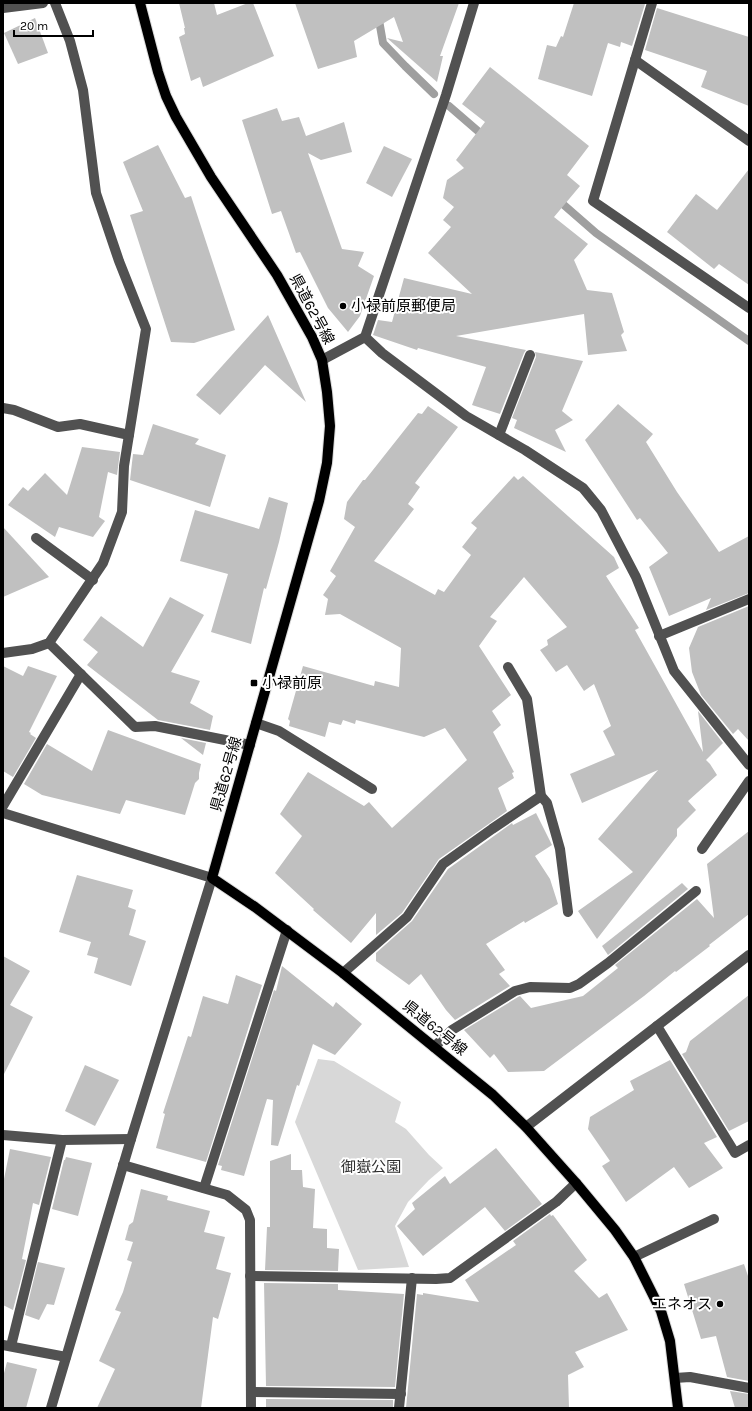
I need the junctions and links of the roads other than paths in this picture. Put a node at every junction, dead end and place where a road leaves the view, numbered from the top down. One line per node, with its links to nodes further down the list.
1 (43, 3): 6 (street)
2 (55, 3): 14 (street)
3 (140, 3): 12 (main road, 県道62号線)
4 (474, 3): 10 (street)
5 (652, 3): 7 (street)
6 (3, 8)
7 (635, 60): 8 (street); 9 (street)
8 (749, 141)
9 (749, 308)
10 (365, 337): 12 (street); 15 (street)
11 (530, 355): 15 (street)
12 (322, 360): 24 (main road, 県道62号線)
13 (3, 408): 14 (street)
14 (129, 435): 17 (street)
15 (499, 435): 19 (street)
16 (36, 538): 17 (street)
17 (93, 580): 20 (street)
18 (749, 599): 19 (street)
19 (659, 636): 26 (street)
20 (49, 643): 21 (street); 23 (street)
21 (3, 653)
22 (508, 667): 29 (street)
23 (81, 674): 25 (street); 30 (street)
24 (256, 723): 25 (main road, 県道62号線); 28 (street)
25 (250, 745): 33 (main road, 県道62号線)
26 (749, 765)
27 (749, 781): 32 (street)
28 (372, 789)
29 (541, 796): 35 (street); 38 (street)
30 (3, 806)
31 (3, 813): 33 (street)
32 (702, 849)
33 (212, 878): 36 (main road, 県道62号線); 43 (street)
34 (696, 892): 40 (street)
35 (568, 912)
36 (287, 930): 38 (main road, 県道62号線); 48 (street)
37 (749, 955): 39 (street)
38 (343, 973): 40 (main road, 県道62号線)
39 (657, 1026): 41 (street); 45 (street)
40 (434, 1047): 41 (main road, 県道62号線)
41 (526, 1127): 47 (main road, 県道62号線)
42 (3, 1135): 44 (street)
43 (131, 1139): 44 (street); 46 (street)
44 (62, 1140): 53 (street)
45 (749, 1145)
46 (123, 1165): 48 (street); 54 (street)
47 (576, 1183): 50 (main road, 県道62号線); 52 (street)
48 (204, 1188): 51 (street)
49 (714, 1219): 50 (street)
50 (634, 1257): 55 (main road, 県道62号線)
51 (250, 1276): 52 (street); 57 (street)
52 (412, 1278): 58 (street)
53 (7, 1345): 54 (street)
54 (66, 1357): 59 (street)
55 (675, 1378): 56 (street); 62 (main road, 県道62号線)
56 (749, 1388)
57 (251, 1392): 58 (street); 60 (street)
58 (401, 1394): 61 (street)
59 (51, 1408)
60 (251, 1408)
61 (399, 1408)
62 (678, 1408)

